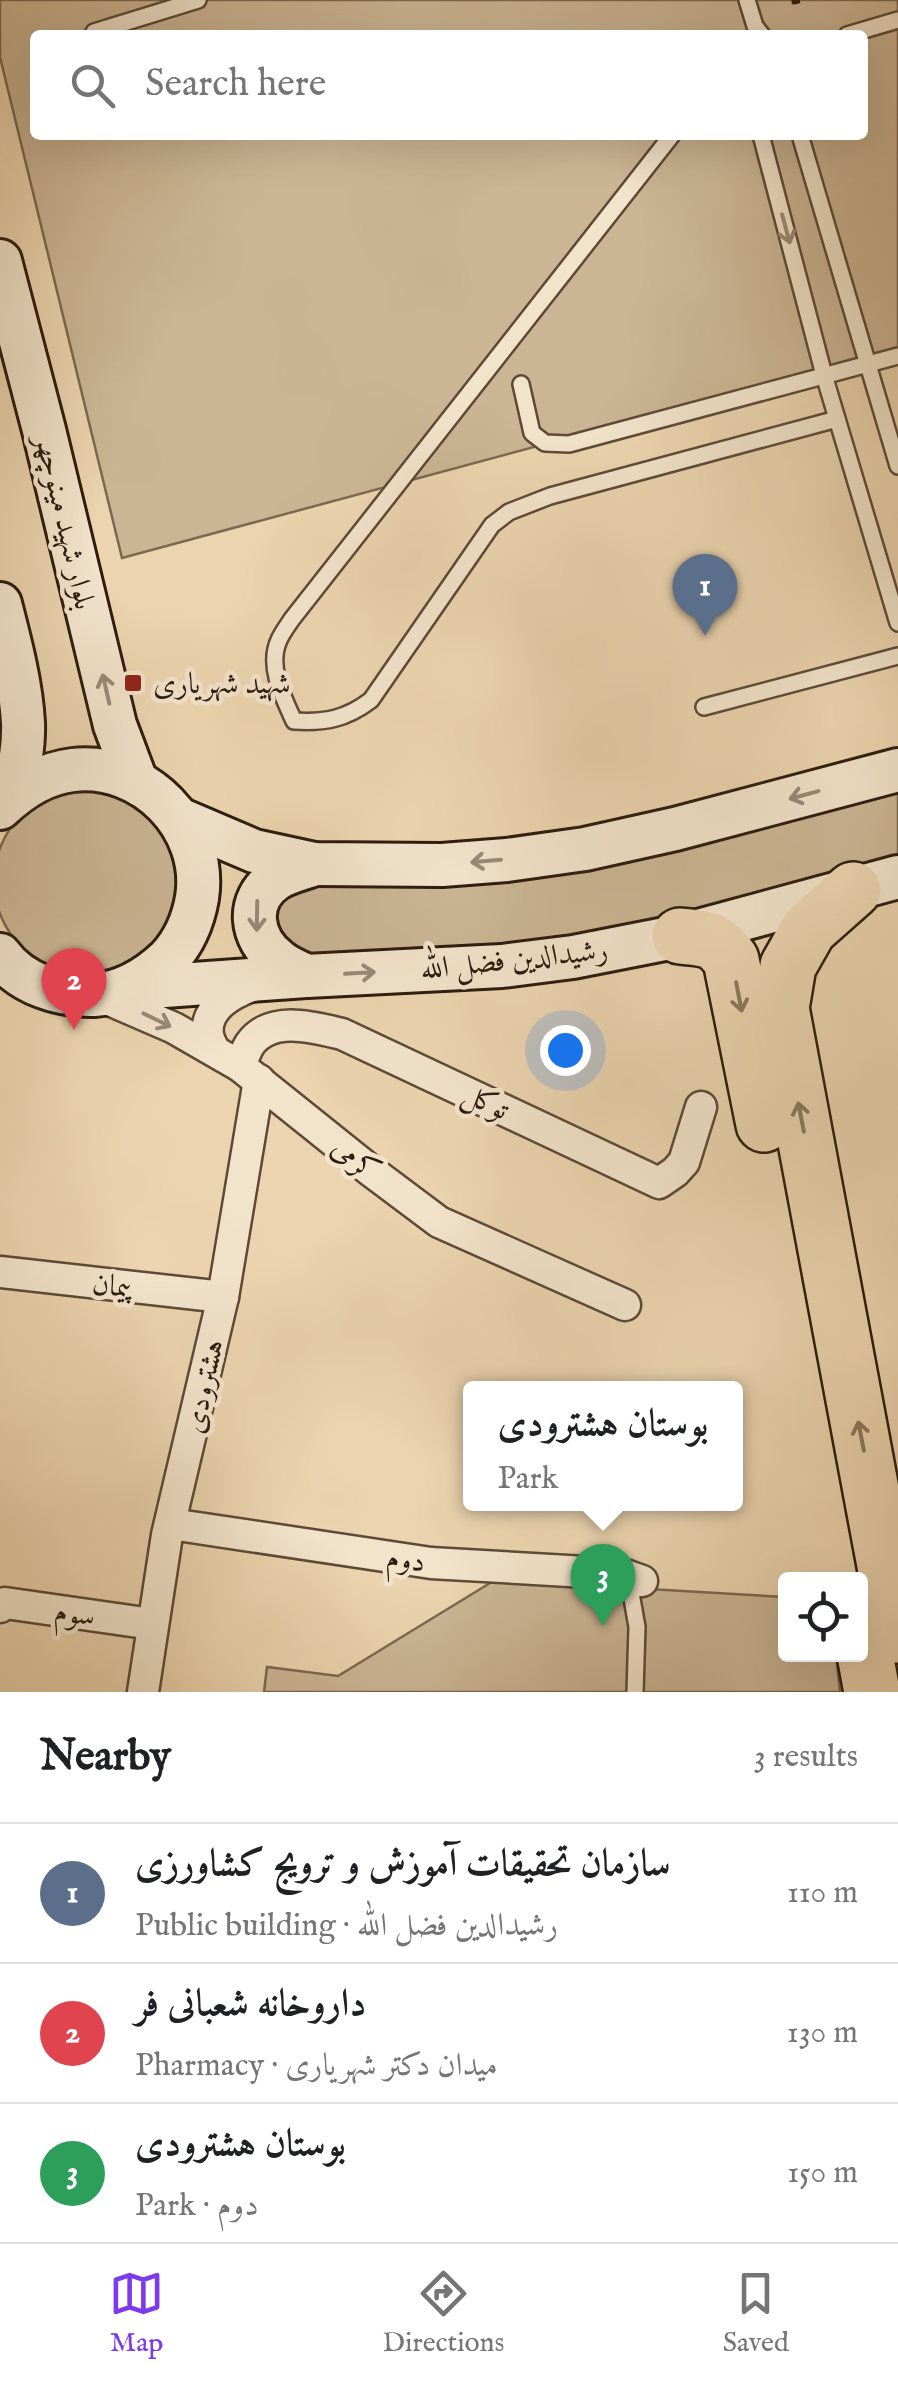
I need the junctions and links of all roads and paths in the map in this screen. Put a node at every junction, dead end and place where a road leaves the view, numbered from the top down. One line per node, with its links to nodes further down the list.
1 (198, 0): 6 (lane)
2 (746, 0): 7 (lane)
3 (794, 0): 4 (path)
4 (802, 0)
5 (898, 20): 8 (lane)
6 (100, 30)
7 (755, 30)
8 (864, 30)
9 (668, 140): 17 (lane)
10 (762, 140): 15 (lane, one-way to 15)
11 (801, 140): 14 (lane)
12 (0, 261): 24 (main road, بلوار شهید مینوچهر, one-way to 12)
13 (898, 356): 14 (lane)
14 (867, 363): 15 (lane); 18 (lane)
15 (824, 375): 16 (lane); 17 (lane)
16 (521, 384)
17 (837, 419): 20 (lane)
18 (898, 466)
19 (0, 604): 25 (main road)
20 (898, 624)
21 (898, 656): 22 (lane)
22 (704, 706)
23 (898, 770): 27 (main road, one-way to 27)
24 (136, 782): 25 (main road); 26 (main road)
25 (7, 802)
26 (180, 819): 27 (main road); 32 (main road)
27 (314, 864): 31 (main road, one-way to 31)
28 (876, 884): 29 (main road, رشیدالدین فضل الله); 43 (highway, one-way to 28)
29 (680, 936): 31 (main road, رشیدالدین فضل الله, one-way to 29); 39 (highway, one-way to 39)
30 (1, 967): 32 (main road, رشیدالدین فضل الله)
31 (290, 977): 32 (main road, رشیدالدین فضل الله); 33 (street, هشترودی)
32 (98, 993): 33 (street, کرمی, one-way to 33)
33 (238, 1065): 34 (street, توکل); 36 (street, هشترودی); 37 (street, کرمی)
34 (701, 1107)
35 (0, 1272): 36 (street, پیمان)
36 (224, 1297): 38 (street, هشترودی)
37 (624, 1305)
38 (171, 1524): 40 (street, دوم); 42 (street, هشترودی)
39 (850, 1572)
40 (635, 1578): 46 (lane)
41 (0, 1607): 42 (street, سوم)
42 (152, 1624): 45 (street, هشترودی)
43 (898, 1635)
44 (866, 1662): 47 (highway)
45 (143, 1692)
46 (635, 1692)
47 (872, 1692)

